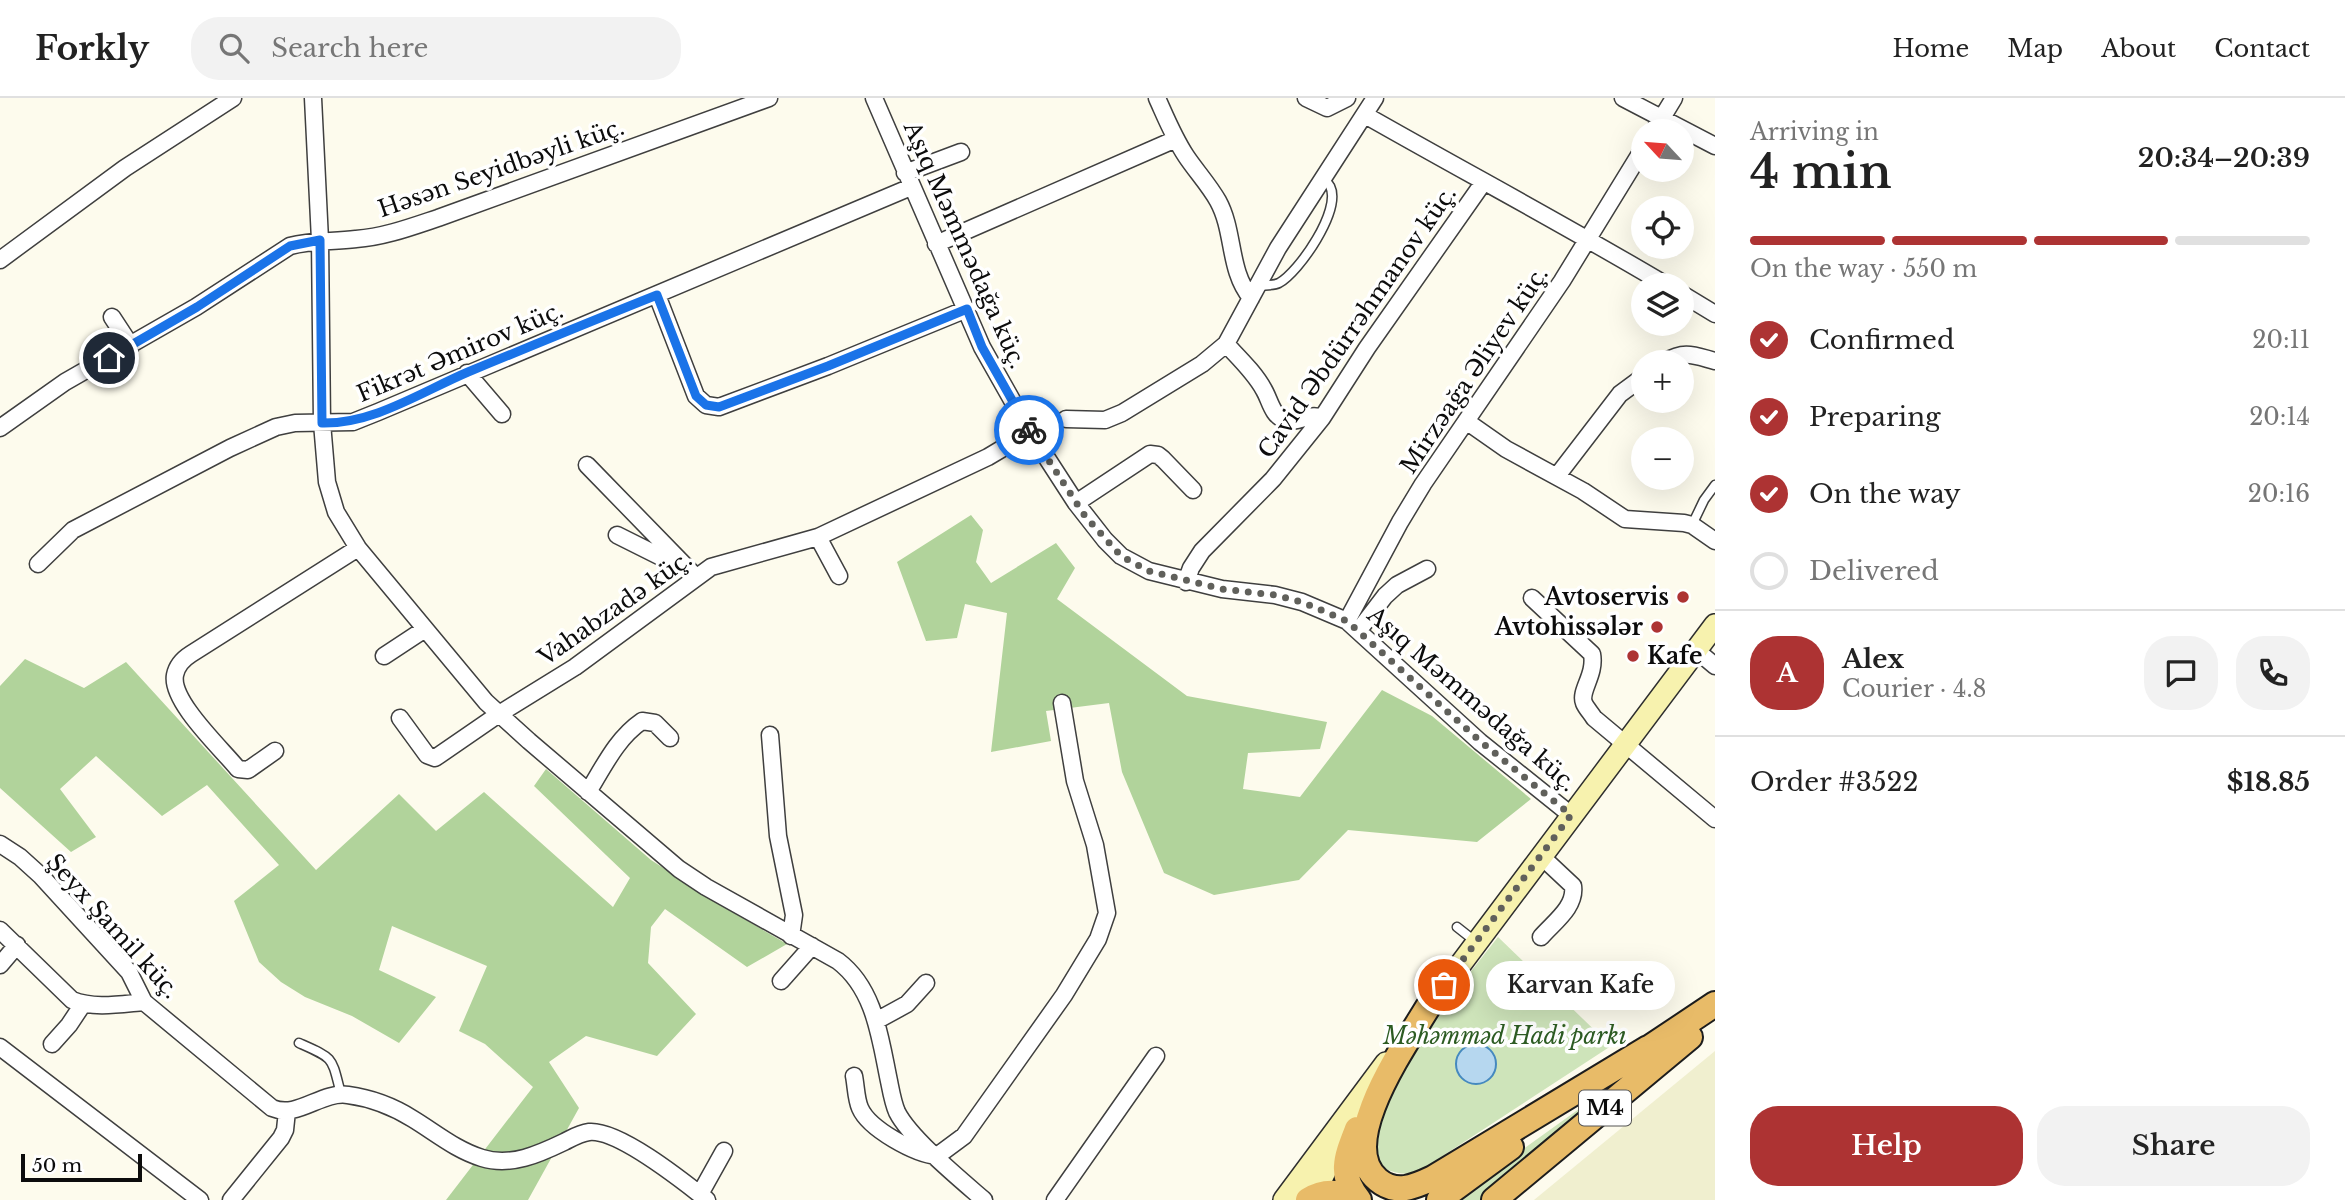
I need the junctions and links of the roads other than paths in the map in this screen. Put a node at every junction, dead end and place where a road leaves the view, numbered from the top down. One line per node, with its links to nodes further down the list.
1 (233, 98): 25 (street)
2 (313, 98): 23 (street)
3 (769, 98): 23 (street, Həsən Seyidbəyli küç.)
4 (874, 98): 20 (street, Aşıq Məmmədağa küç.)
5 (1157, 98): 15 (street)
6 (1306, 98): 7 (street)
7 (1347, 98)
8 (1375, 98): 11 (street)
9 (1623, 98): 12 (street)
10 (1674, 98): 13 (street)
11 (1365, 115): 19 (street); 21 (street)
12 (1650, 119)
13 (1662, 119)
14 (1694, 138): 16 (street)
15 (1176, 139): 24 (street); 27 (street)
16 (1715, 146)
17 (961, 152): 20 (street, Fikrət Əmirov küç.)
18 (1631, 169): 22 (street, Mirzəağa Əliyev küç.)
19 (1323, 178): 27 (street); 27 (lane)
20 (908, 180): 24 (street, Aşıq Məmmədağa küç.); 28 (street, Fikrət Əmirov küç.)
21 (1483, 183): 22 (street); 40 (street, Cavid Əbdürrəhmanov küç.)
22 (1589, 239): 26 (street); 42 (street, Mirzəağa Əliyev küç.)
23 (320, 240): 34 (street, Həsən Seyidbəyli küç.); 43 (street)
24 (936, 244): 30 (street, Aşıq Məmmədağa küç.)
25 (0, 260)
26 (1646, 273)
27 (1254, 292): 33 (street)
28 (657, 295): 30 (street); 37 (street, Fikrət Əmirov küç.)
29 (1694, 301): 31 (street)
30 (967, 309): 45 (street, Aşıq Məmmədağa küç.)
31 (1715, 314)
32 (112, 317): 34 (street)
33 (1226, 344): 40 (street); 41 (street)
34 (131, 346): 44 (street, Həsən Seyidbəyli küç.)
35 (1694, 355): 36 (street)
36 (1715, 361)
37 (467, 373): 39 (street); 43 (street, Fikrət Əmirov küç.)
38 (1631, 386): 47 (street)
39 (502, 414)
40 (1322, 418): 60 (street, Cavid Əbdürrəhmanov küç.)
41 (1066, 419)
42 (1466, 421): 47 (street); 62 (street, Mirzəağa Əliyev küç.)
43 (322, 423): 55 (street); 56 (street, Fikrət Əmirov küç.)
44 (0, 428)
45 (1030, 432): 50 (street, Aşıq Məmmədağa küç.); 53 (street, Vahabzadə küç.)
46 (586, 465): 58 (street)
47 (1557, 476): 51 (street)
48 (1715, 485): 51 (lane)
49 (1193, 490): 50 (street)
50 (1076, 503): 60 (street, Aşıq Məmmədağa küç.)
51 (1692, 525): 54 (street)
52 (617, 535): 58 (street)
53 (818, 537): 58 (street, Vahabzadə küç.); 59 (street)
54 (1715, 541)
55 (358, 548): 64 (street); 74 (street)
56 (38, 564)
57 (1427, 569): 62 (street)
58 (691, 571): 69 (street, Vahabzadə küç.)
59 (839, 576)
60 (1186, 582): 62 (street, Aşıq Məmmədağa küç.)
61 (1532, 598): 73 (street)
62 (1353, 625): 76 (street, Aşıq Məmmədağa küç.)
63 (1715, 625): 65 (main road)
64 (425, 629): 66 (street); 69 (street)
65 (1696, 650): 67 (street); 73 (main road)
66 (384, 656)
67 (1715, 666)
68 (1062, 703): 107 (street)
69 (499, 713): 70 (street, Vahabzadə küç.); 75 (street)
70 (400, 718)
71 (770, 734): 82 (street)
72 (670, 738): 75 (street)
73 (1624, 744): 76 (main road); 77 (street)
74 (275, 751)
75 (588, 792): 82 (street)
76 (1571, 815): 79 (main road)
77 (1715, 819)
78 (0, 844): 90 (street, Şeyx Şamil küç.)
79 (1541, 856): 83 (street); 84 (main road)
80 (1457, 927): 84 (lane)
81 (0, 930): 85 (street)
82 (792, 936): 86 (street)
83 (1541, 937)
84 (1476, 942): 93 (main road)
85 (17, 945): 87 (street); 91 (street)
86 (812, 946): 88 (street); 95 (street)
87 (0, 965)
88 (781, 981)
89 (926, 983): 95 (street)
90 (144, 1002): 91 (street); 105 (street, Şeyx Şamil küç.)
91 (83, 1004): 97 (street)
92 (1715, 1004): 99 (highway)
93 (1427, 1007): 101 (highway); 103 (main road)
94 (1715, 1016): 118 (highway, M4)
95 (876, 1021): 107 (street)
96 (299, 1043): 104 (lane)
97 (52, 1044)
98 (0, 1047): 109 (street)
99 (1648, 1048): 101 (highway); 116 (highway); 117 (highway)
100 (1156, 1056): 112 (street)
101 (1390, 1070): 115 (highway)
102 (854, 1076): 107 (street)
103 (1369, 1085): 113 (main road); 114 (main road)
104 (341, 1094): 105 (street); 108 (street)
105 (286, 1111): 110 (street)
106 (724, 1151): 108 (street)
107 (937, 1156): 111 (street)
108 (704, 1197)
109 (200, 1200)
110 (231, 1200)
111 (984, 1200)
112 (1055, 1200)
113 (1284, 1200)
114 (1307, 1200): 115 (highway)
115 (1358, 1200)
116 (1418, 1200)
117 (1439, 1200)
118 (1494, 1200)

